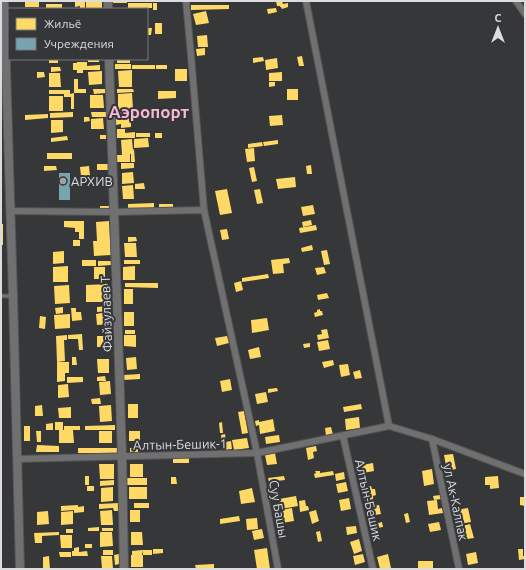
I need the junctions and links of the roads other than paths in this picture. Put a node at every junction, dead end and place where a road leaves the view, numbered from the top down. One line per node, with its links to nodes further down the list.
1 (4, 1): 8 (main road)
2 (186, 1): 7 (street, Суу Башы)
3 (306, 1): 12 (street)
4 (516, 1): 5 (street)
5 (525, 14)
6 (110, 60): 9 (main road, Файзулаев Т)
7 (204, 210): 9 (street); 15 (street, Суу Башы)
8 (10, 211): 9 (street); 11 (main road)
9 (114, 212): 16 (main road, Файзулаев Т)
10 (1, 296): 11 (lane)
11 (13, 296): 17 (main road)
12 (389, 426): 13 (street, Алтын-Бешик-1); 14 (street)
13 (343, 436): 15 (street, Алтын-Бешик-1); 22 (street, Алтын-Бешик)
14 (432, 439): 18 (street); 23 (street, ул Ак-Калпак)
15 (258, 453): 16 (street, Алтын-Бешик-1); 21 (street, Суу Башы)
16 (122, 456): 17 (street, Алтын-Бешик-1); 20 (main road, Файзулаев Т)
17 (17, 459): 19 (main road)
18 (525, 474)
19 (20, 569)
20 (124, 569)
21 (278, 569)
22 (373, 569)
23 (459, 569)

